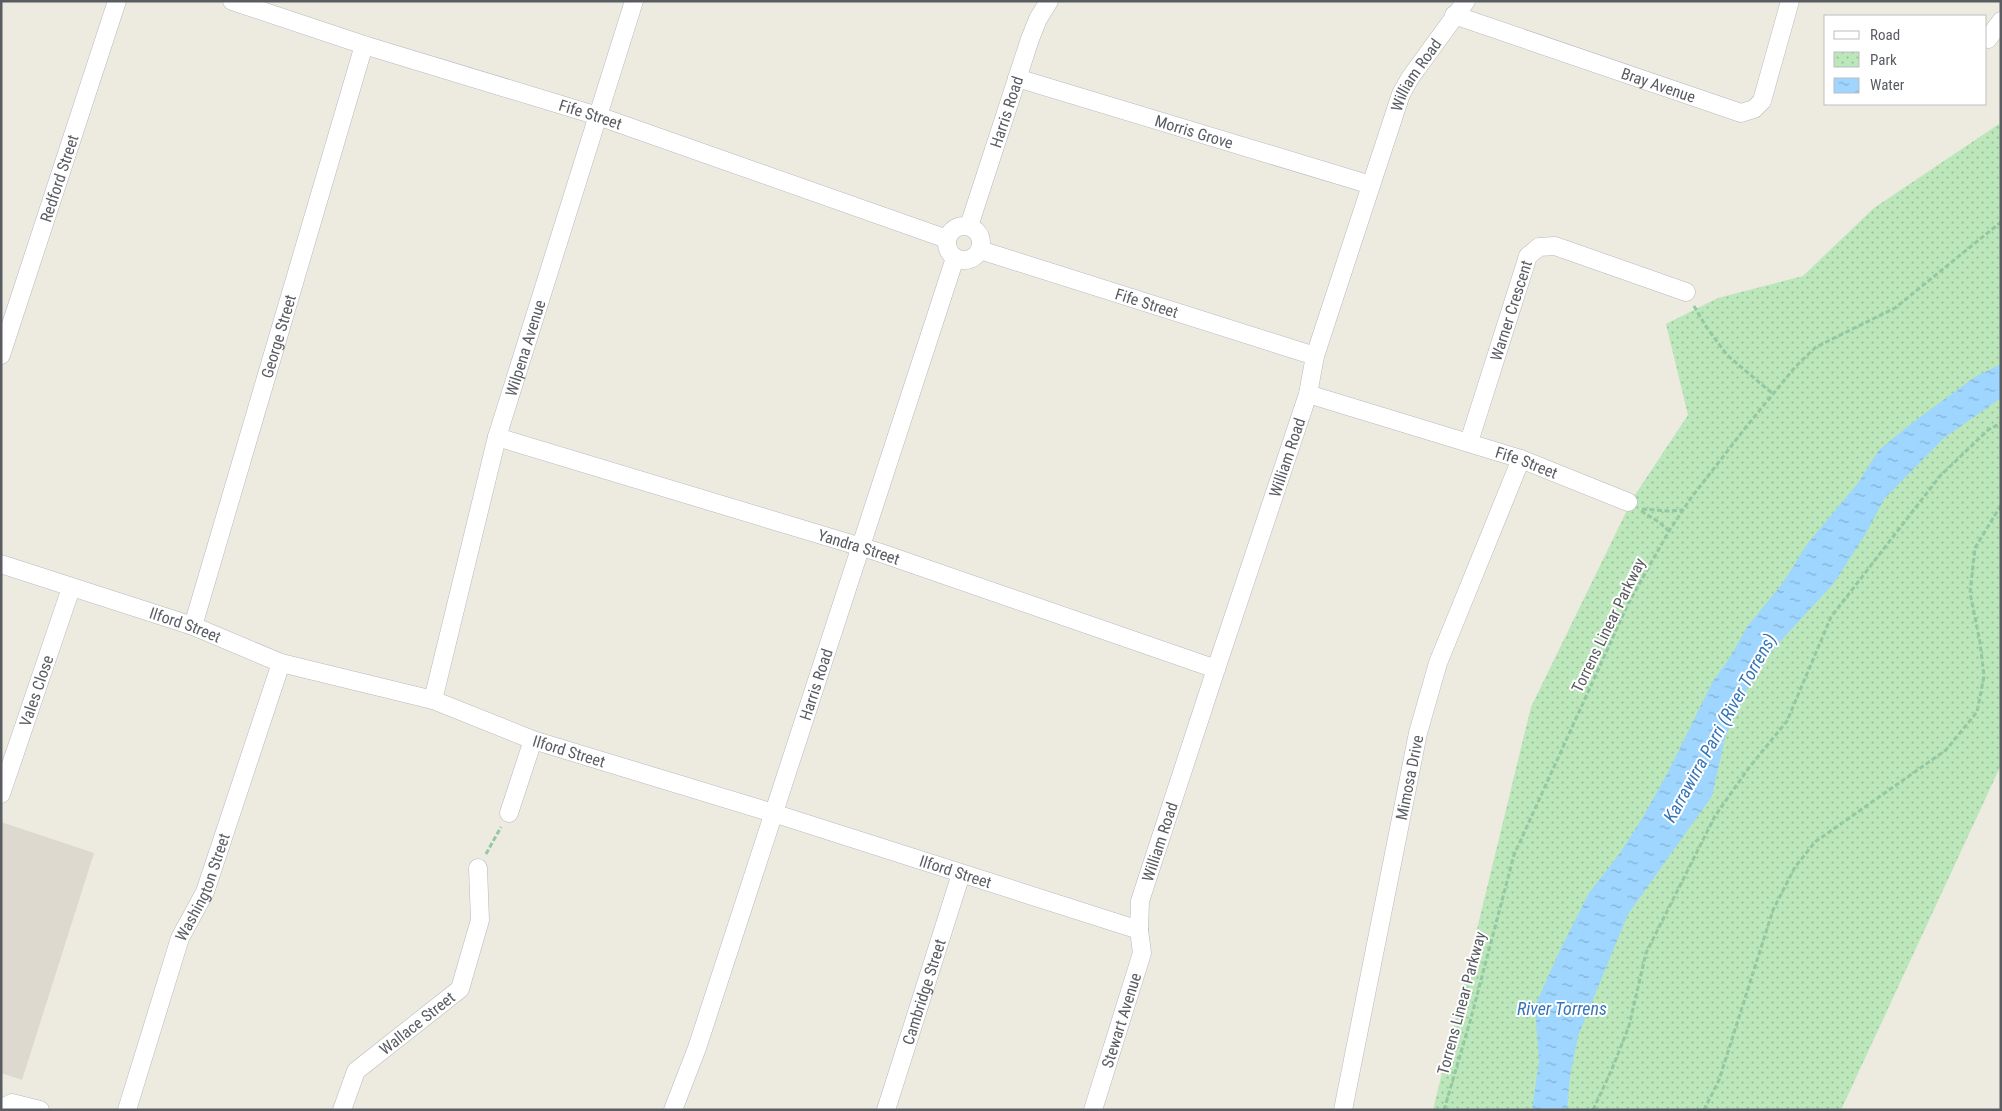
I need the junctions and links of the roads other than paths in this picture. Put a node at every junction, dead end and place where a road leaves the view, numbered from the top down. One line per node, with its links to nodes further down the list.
1 (117, 1): 19 (street, Redford Street)
2 (634, 1): 12 (street, Wilpena Avenue)
3 (1049, 1): 11 (street, Harris Road)
4 (1466, 1): 7 (street, William Road)
5 (1790, 1): 7 (street, Bray Avenue)
6 (242, 3): 10 (street, Fife Street)
7 (1454, 15): 13 (street, William Road)
8 (2001, 21): 9 (street)
9 (1988, 40)
10 (364, 45): 12 (street, Fife Street); 29 (street, George Street)
11 (1017, 78): 13 (street, Morris Grove); 14 (street, Harris Road)
12 (598, 116): 15 (street, Fife Street); 22 (street, Wilpena Avenue)
13 (1371, 186): 20 (street, William Road)
14 (969, 226): 15 (street); 16 (street)
15 (947, 239): 17 (street)
16 (980, 250): 17 (street); 20 (street, Fife Street)
17 (955, 258): 26 (street, Harris Road)
18 (1686, 292): 23 (street, Warner Crescent)
19 (1, 355)
20 (1315, 356): 21 (street, William Road)
21 (1308, 394): 23 (street, Fife Street); 31 (street, William Road)
22 (498, 437): 26 (street, Yandra Street); 32 (street, Wilpena Avenue)
23 (1469, 442): 24 (street, Fife Street)
24 (1521, 460): 25 (street, Fife Street); 47 (street, Mimosa Drive)
25 (1628, 502)
26 (860, 546): 31 (street, Yandra Street); 36 (street, Harris Road)
27 (1, 564): 28 (street, Ilford Street)
28 (71, 588): 29 (street, Ilford Street); 34 (street, Vales Close)
29 (193, 626): 30 (street, Ilford Street)
30 (280, 664): 32 (street, Ilford Street); 42 (street, Washington Street)
31 (1216, 669): 39 (street, William Road)
32 (433, 700): 33 (street, Ilford Street)
33 (533, 740): 35 (street); 36 (street, Ilford Street)
34 (1, 794)
35 (509, 813)
36 (773, 813): 38 (street, Ilford Street); 44 (street, Harris Road)
37 (478, 868): 43 (street, Wallace Street)
38 (962, 874): 39 (street, Ilford Street); 45 (street, Cambridge Street)
39 (1139, 930): 46 (street, Stewart Avenue)
40 (1, 1109): 41 (street)
41 (40, 1110)
42 (127, 1110)
43 (342, 1110)
44 (673, 1110)
45 (886, 1110)
46 (1093, 1110)
47 (1342, 1110)

